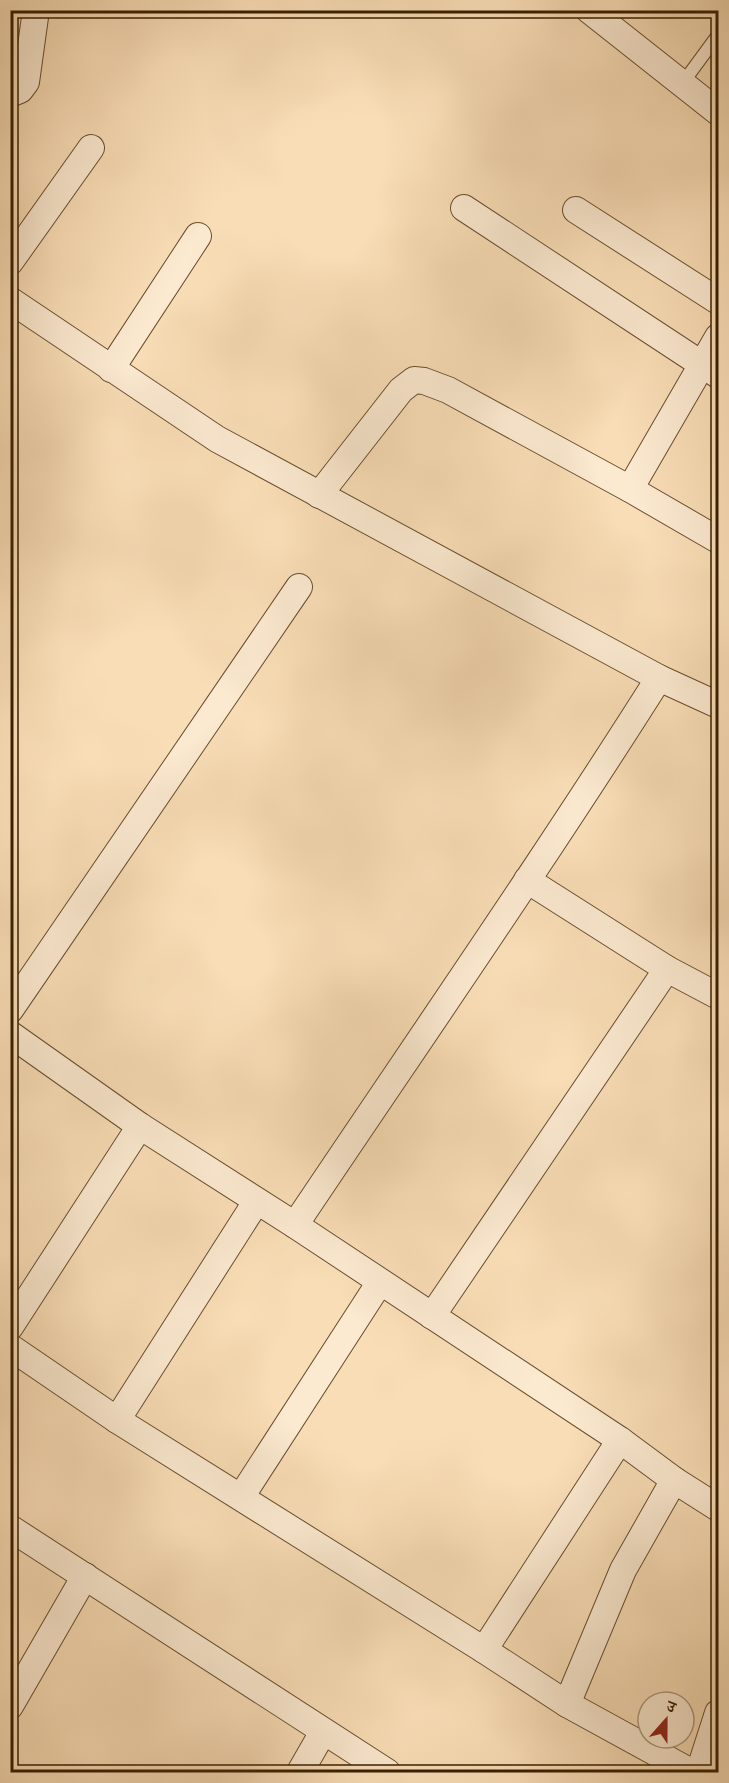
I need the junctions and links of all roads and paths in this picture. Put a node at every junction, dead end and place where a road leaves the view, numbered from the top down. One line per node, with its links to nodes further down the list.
1 (36, 10): 5 (street)
2 (589, 10): 4 (street)
3 (718, 35): 4 (lane)
4 (682, 84): 6 (street)
5 (10, 94)
6 (718, 112)
7 (91, 148): 11 (street)
8 (464, 208): 16 (street)
9 (576, 210): 13 (street)
10 (198, 236): 15 (street)
11 (10, 262)
12 (10, 300): 15 (street)
13 (718, 302)
14 (718, 338): 16 (street)
15 (111, 369): 18 (street)
16 (711, 370): 17 (street)
17 (630, 489): 18 (street); 19 (street)
18 (319, 495): 21 (street)
19 (718, 540)
20 (299, 587): 26 (street)
21 (659, 678): 22 (street); 23 (street)
22 (718, 705)
23 (527, 880): 24 (street); 30 (street)
24 (668, 969): 25 (street); 32 (street)
25 (718, 996)
26 (10, 1010)
27 (14, 1044): 28 (street)
28 (140, 1126): 29 (street); 33 (street)
29 (256, 1202): 30 (street); 35 (street)
30 (295, 1225): 31 (street)
31 (380, 1282): 32 (street); 38 (street)
32 (432, 1316): 36 (street)
33 (10, 1327)
34 (10, 1347): 35 (street)
35 (117, 1420): 38 (street)
36 (620, 1440): 37 (street); 42 (street)
37 (674, 1480): 39 (street); 43 (street)
38 (241, 1497): 42 (street)
39 (718, 1508)
40 (10, 1528): 41 (street)
41 (85, 1576): 44 (street); 46 (street)
42 (484, 1650): 43 (street)
43 (567, 1704): 49 (street)
44 (10, 1706)
45 (718, 1713): 50 (street)
46 (323, 1732): 47 (street); 48 (street)
47 (300, 1773)
48 (387, 1773)
49 (691, 1773)
50 (699, 1773)

